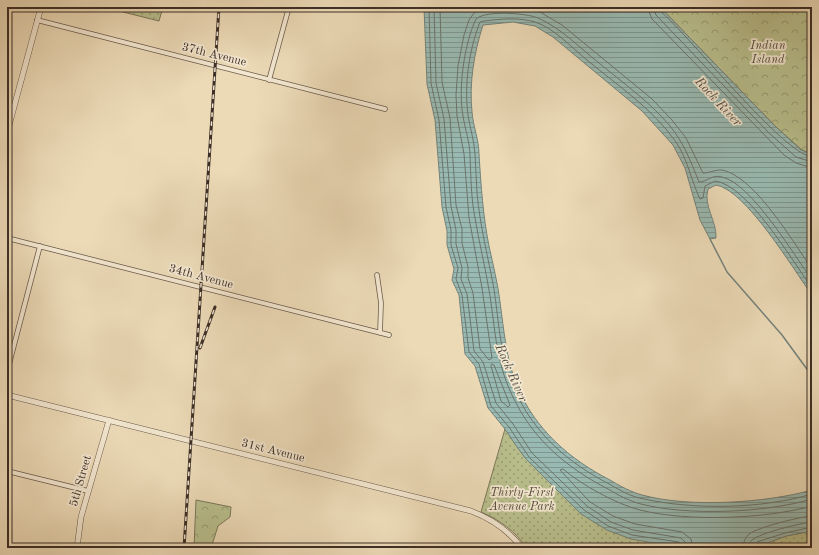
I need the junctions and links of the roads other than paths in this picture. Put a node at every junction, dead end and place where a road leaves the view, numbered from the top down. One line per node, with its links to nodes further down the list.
1 (41, 7): 3 (street)
2 (289, 7): 4 (street)
3 (38, 20): 4 (street, 37th Avenue); 6 (street)
4 (269, 80): 5 (street, 37th Avenue)
5 (385, 110)
6 (7, 133)
7 (7, 238): 8 (street, 34th Avenue)
8 (40, 246): 10 (street, 34th Avenue); 12 (street)
9 (377, 275): 10 (street)
10 (380, 333): 11 (street, 34th Avenue)
11 (389, 335)
12 (7, 372)
13 (7, 396): 14 (street, 31st Avenue)
14 (109, 420): 16 (street, 5th Street); 18 (street, 31st Avenue)
15 (7, 471): 16 (street)
16 (88, 491): 17 (street, 5th Street)
17 (77, 548)
18 (522, 548)

